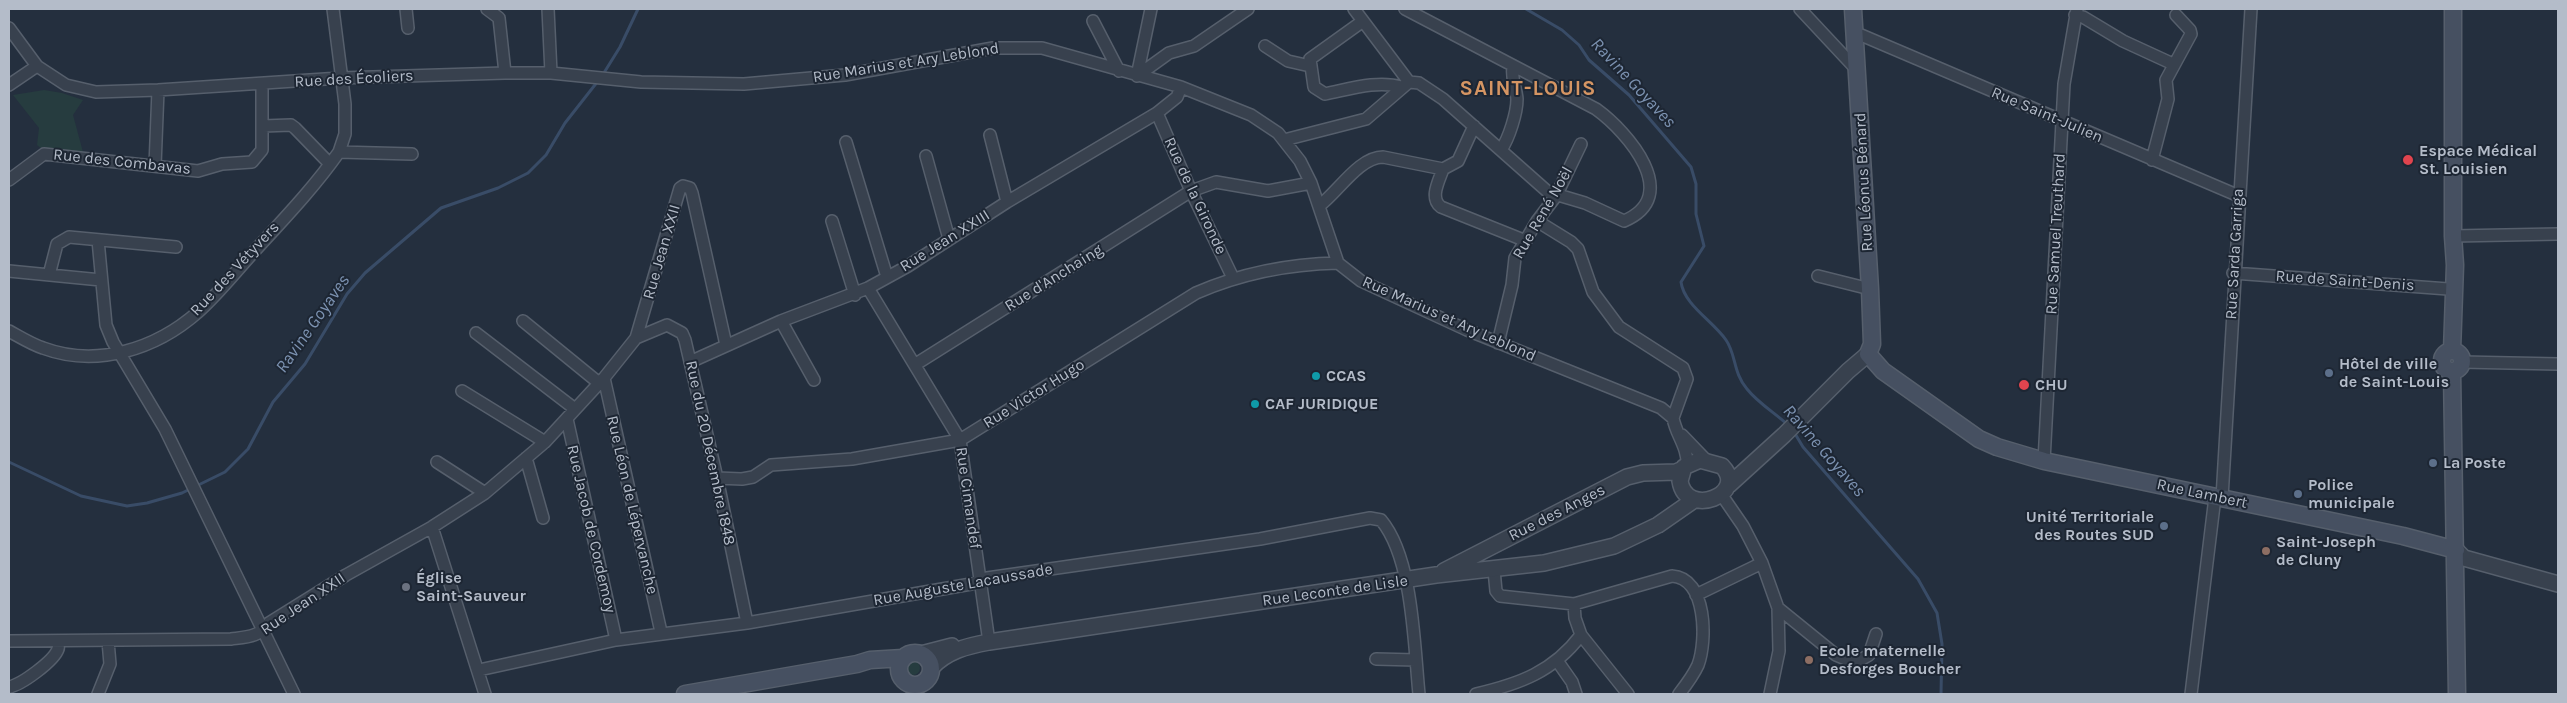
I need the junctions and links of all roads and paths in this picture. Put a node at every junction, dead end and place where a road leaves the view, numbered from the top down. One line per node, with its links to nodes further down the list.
1 (332, 9): 30 (street, Rue des Vétyvers)
2 (406, 9): 18 (street)
3 (487, 9): 27 (street)
4 (548, 9): 28 (street)
5 (1151, 9): 29 (street)
6 (1248, 9): 29 (street)
7 (1354, 9): 16 (street)
8 (1406, 9): 24 (street)
9 (1800, 9): 25 (street)
10 (1853, 9): 19 (main road, Rue Léonus Bénard)
11 (2251, 9): 57 (street, Rue Sarda Garriga)
12 (2453, 9): 63 (main road)
13 (2076, 12): 21 (street); 38 (street, Rue Samuel Treuthard)
14 (2176, 15): 21 (street)
15 (1093, 21): 26 (street)
16 (1363, 21): 23 (street); 34 (street)
17 (9, 28): 22 (street, Rue des Écoliers)
18 (408, 28)
19 (1855, 35): 25 (main road, Rue Léonus Bénard); 38 (street, Rue Saint-Julien)
20 (1265, 46): 23 (street)
21 (2173, 64): 49 (street)
22 (36, 66): 33 (street); 36 (street, Rue des Écoliers)
23 (1310, 66): 34 (street)
24 (1514, 67): 45 (street); 56 (street)
25 (1857, 70): 77 (main road, Rue Léonus Bénard)
26 (1119, 71): 29 (street, Rue Marius et Ary Leblond); 31 (street, Rue Marius et Ary Leblond)
27 (504, 73): 28 (street, Rue des Écoliers); 30 (street, Rue des Écoliers)
28 (551, 73): 31 (street, Rue des Écoliers)
29 (1137, 76): 35 (street, Rue Marius et Ary Leblond)
30 (340, 78): 32 (street, Rue des Écoliers); 46 (street, Rue des Vétyvers)
31 (589, 78)
32 (262, 84): 36 (street, Rue des Écoliers); 39 (street, Rue des Combavas)
33 (9, 85)
34 (1406, 85): 40 (street); 42 (street)
35 (1181, 87): 37 (street, Rue Jean XXIII); 42 (street, Rue Marius et Ary Leblond)
36 (158, 90): 51 (street)
37 (1157, 113): 55 (street, Rue de la Gironde); 58 (street, Rue Jean XXIII)
38 (2062, 122): 49 (street, Rue Saint-Julien); 105 (street, Rue Samuel Treuthard)
39 (263, 126): 50 (street); 51 (street, Rue des Combavas)
40 (1474, 126): 45 (street); 52 (street)
41 (990, 135): 58 (street)
42 (1284, 140): 54 (street, Rue Marius et Ary Leblond)
43 (846, 142): 73 (street)
44 (1581, 144): 56 (street, Rue René Noël)
45 (1501, 150): 56 (street)
46 (338, 152): 47 (street); 50 (street, Rue des Vétyvers)
47 (412, 154)
48 (926, 156): 65 (street)
49 (2152, 160): 57 (street, Rue Saint-Julien)
50 (330, 164): 87 (street, Rue des Vétyvers)
51 (155, 166): 53 (street, Rue des Combavas)
52 (1443, 169): 59 (street); 66 (street)
53 (9, 180)
54 (1311, 183): 55 (street, Rue d'Anchaing); 59 (street, Rue Marius et Ary Leblond)
55 (1191, 192): 74 (street, Rue de la Gironde); 91 (street, Rue d'Anchaing)
56 (1556, 196): 61 (street, Rue René Noël)
57 (2239, 196): 70 (street, Rue Sarda Garriga)
58 (1007, 202): 65 (street, Rue Jean XXIII)
59 (1319, 206): 68 (street, Rue Marius et Ary Leblond)
60 (832, 221): 79 (street)
61 (1537, 221): 66 (street, Rue René Noël); 97 (street)
62 (2558, 234): 63 (street)
63 (2453, 236): 78 (main road)
64 (98, 240): 67 (street); 71 (street); 75 (street)
65 (949, 240): 73 (street, Rue Jean XXIII)
66 (1526, 241): 85 (street, Rue René Noël)
67 (176, 247)
68 (1338, 263): 74 (street, Rue Victor Hugo); 85 (street, Rue Marius et Ary Leblond)
69 (9, 271): 71 (street)
70 (2233, 273): 78 (street, Rue de Saint-Denis); 112 (street, Rue Sarda Garriga)
71 (50, 275): 75 (street)
72 (1818, 276): 77 (street)
73 (887, 277): 76 (street, Rue Jean XXIII)
74 (1233, 278): 100 (street, Rue Victor Hugo)
75 (101, 280): 87 (street)
76 (868, 288): 79 (street, Rue Jean XXIII); 91 (street, Rue Cimandef)
77 (1870, 289): 88 (main road, Rue Léonus Bénard)
78 (2451, 292): 89 (main road)
79 (855, 295): 81 (street, Rue Jean XXIII)
80 (523, 321): 93 (street)
81 (781, 321): 86 (street, Rue Jean XXIII); 94 (street)
82 (9, 331): 87 (street, Rue des Vétyvers)
83 (476, 333): 96 (street)
84 (636, 338): 86 (street, Rue Jean XXII); 90 (street, Rue du 20 Décembre 1848); 93 (street, Rue Jean XXII)
85 (1498, 343): 97 (street, Rue Marius et Ary Leblond)
86 (726, 345): 90 (street, Rue Jean XXIII)
87 (122, 354): 127 (street)
88 (1868, 354): 103 (street); 105 (main road, Rue Lambert)
89 (2455, 355): 92 (street); 116 (main road)
90 (690, 362): 109 (street, Rue du 20 Décembre 1848)
91 (916, 364): 100 (street, Rue Cimandef)
92 (2558, 364)
93 (601, 380): 96 (street, Rue Jean XXII); 128 (street, Rue Léon de Lépervanche)
94 (814, 380)
95 (462, 391): 101 (street)
96 (575, 409): 98 (street, Rue Jean XXII)
97 (1673, 418): 99 (street)
98 (566, 419): 101 (street, Rue Jean XXII); 131 (street, Rue Jacob de Cordemoy)
99 (1675, 430): 104 (street); 108 (street)
100 (960, 440): 109 (street, Rue Victor Hugo); 121 (street, Rue Cimandef)
101 (545, 442): 102 (street, Rue Jean XXII)
102 (526, 458): 111 (street, Rue Jean XXII); 114 (street)
103 (1757, 460): 107 (street); 110 (street)
104 (1707, 461): 107 (street); 108 (street)
105 (2044, 461): 112 (main road, Rue Lambert)
106 (437, 462): 111 (street)
107 (1722, 466): 110 (street)
108 (1685, 467): 113 (street); 119 (street, Rue des Anges)
109 (717, 478): 126 (street, Rue du 20 Décembre 1848)
110 (1725, 489): 113 (street); 117 (street)
111 (485, 493): 115 (street, Rue Jean XXII)
112 (2219, 498): 116 (main road, Rue Lambert); 155 (street, Rue Sarda Garriga)
113 (1694, 500): 118 (street, Rue Leconte de Lisle)
114 (543, 518)
115 (432, 527): 127 (street, Rue Jean XXII); 142 (street)
116 (2456, 550): 122 (street, Rue Lambert); 156 (main road)
117 (1762, 563): 123 (street); 125 (street)
118 (1494, 570): 119 (street, Rue Leconte de Lisle); 124 (street)
119 (1436, 575): 120 (street, Rue Leconte de Lisle)
120 (1407, 580): 121 (street, Rue Auguste Lacaussade); 135 (street, Rue Leconte de Lisle); 139 (street, Rue Auguste Lacaussade)
121 (979, 581): 126 (street, Rue Auguste Lacaussade); 135 (street, Rue Cimandef)
122 (2558, 584)
123 (1696, 595): 124 (street); 153 (street)
124 (1574, 604): 130 (street)
125 (1778, 608): 129 (street); 154 (street)
126 (746, 623): 128 (street, Rue Auguste Lacaussade)
127 (264, 631): 134 (street, Rue Jean XXII); 146 (street)
128 (661, 632): 131 (street, Rue Auguste Lacaussade)
129 (1876, 634)
130 (1580, 635): 140 (street); 152 (street)
131 (616, 640): 142 (street, Rue Auguste Lacaussade)
132 (9, 641): 133 (street, Rue Jean XXII)
133 (58, 641): 134 (street, Rue Jean XXII); 144 (street)
134 (108, 641): 145 (street)
135 (989, 642): 136 (street, Rue Leconte de Lisle)
136 (963, 647): 137 (street, Rue Leconte de Lisle); 141 (street, Rue Leconte de Lisle)
137 (921, 654): 141 (main road); 143 (main road)
138 (1376, 659): 139 (street)
139 (1416, 660): 149 (street, Rue Auguste Lacaussade)
140 (1558, 662): 150 (street); 151 (street)
141 (931, 668): 143 (main road)
142 (479, 670): 147 (street)
143 (907, 681): 148 (main road)
144 (9, 687)
145 (98, 694)
146 (294, 694)
147 (485, 694)
148 (685, 694)
149 (1419, 694)
150 (1476, 694)
151 (1576, 694)
152 (1628, 694)
153 (1679, 694)
154 (1770, 694)
155 (2191, 694)
156 (2458, 694)

